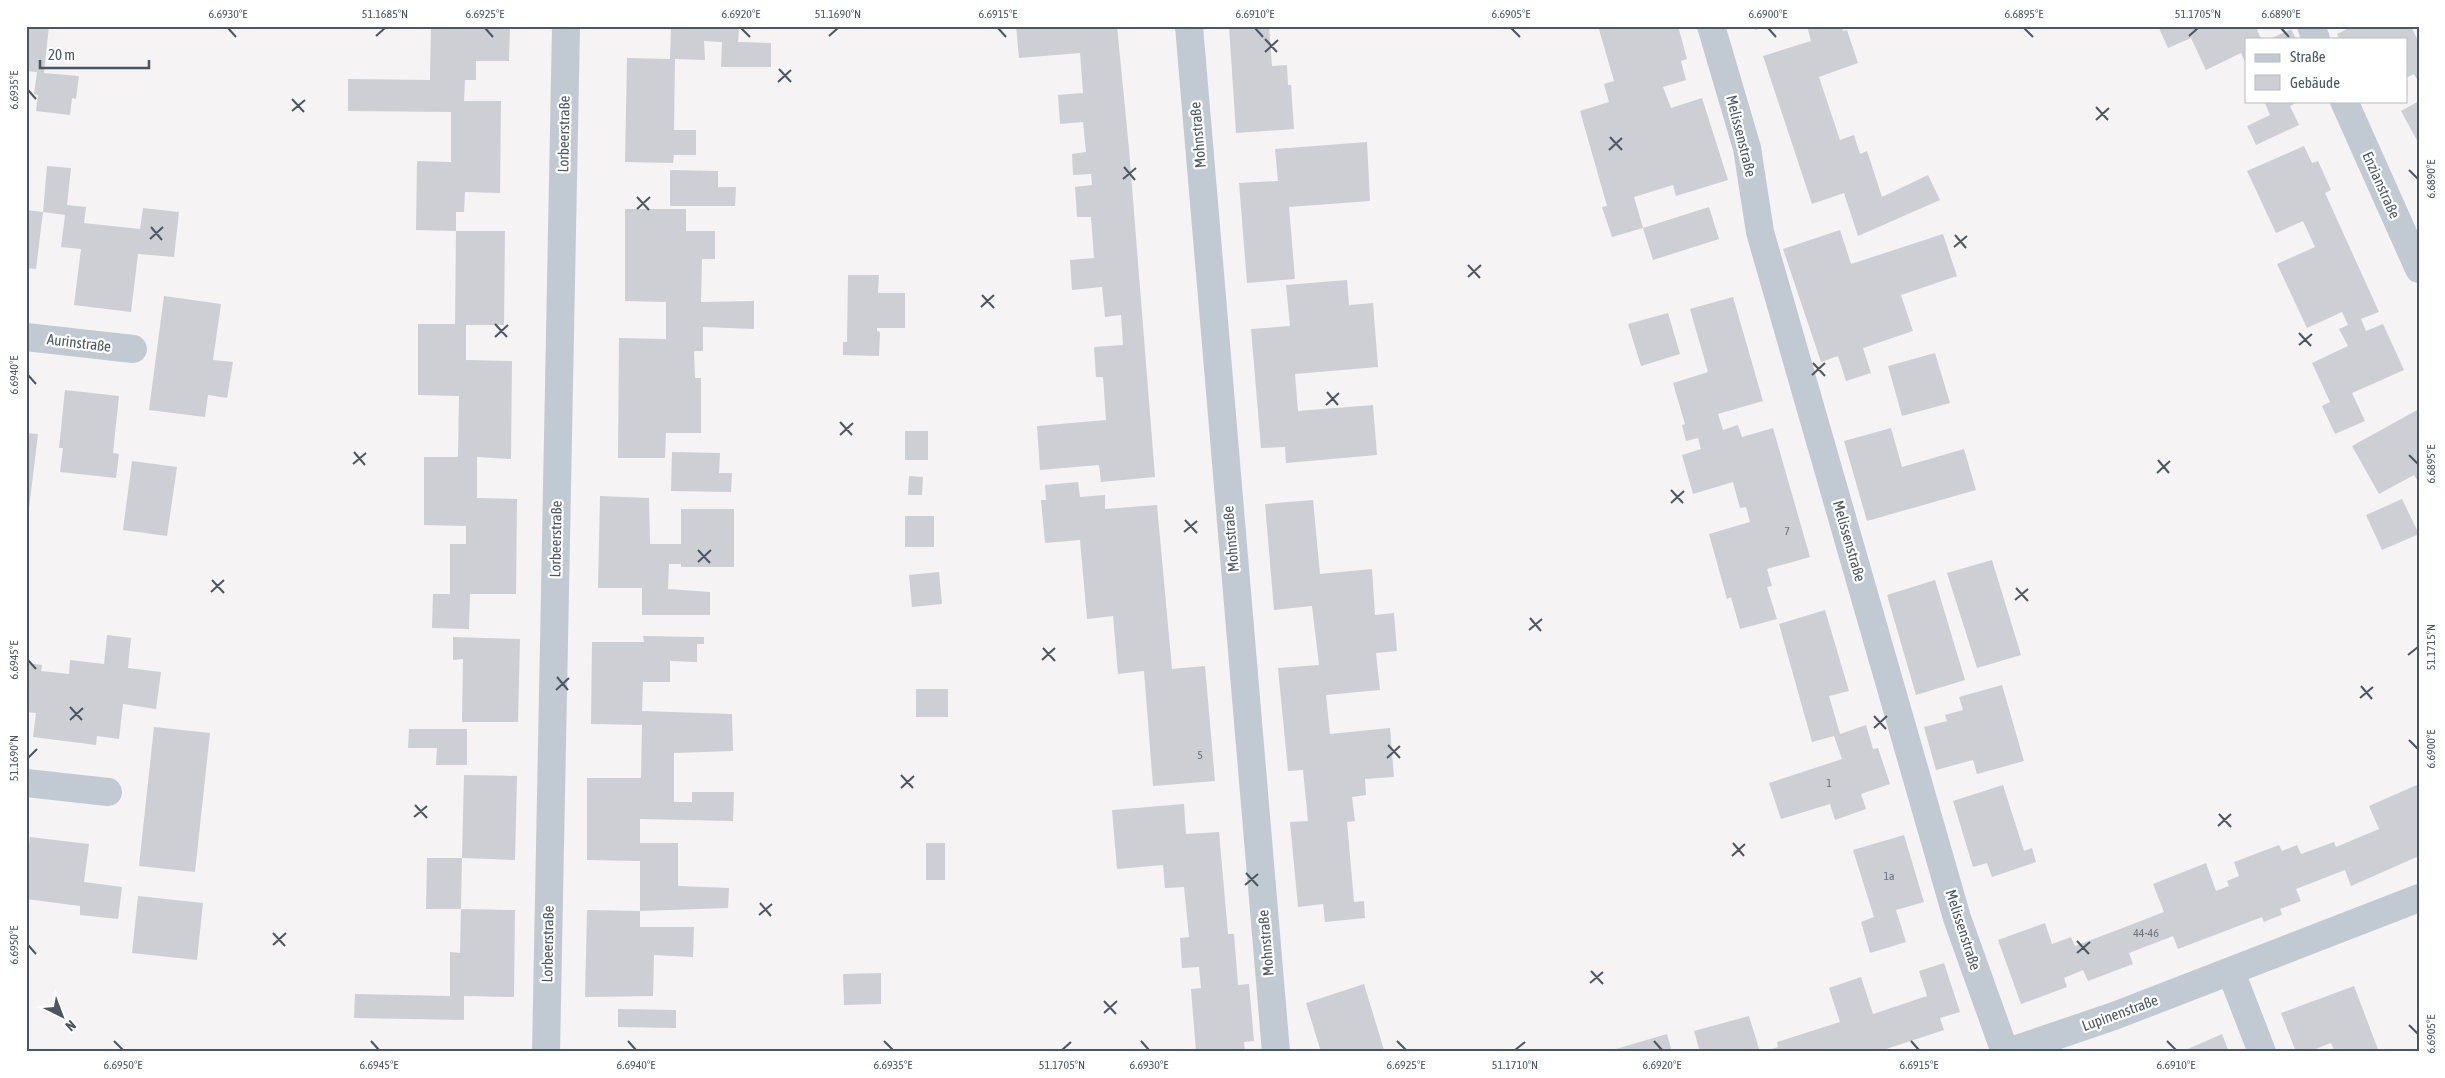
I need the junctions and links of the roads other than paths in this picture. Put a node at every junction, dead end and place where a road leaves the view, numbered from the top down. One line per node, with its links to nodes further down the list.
1 (566, 26): 14 (street, Lorbeerstraße)
2 (1189, 26): 15 (street, Mohnstraße)
3 (1711, 26): 16 (street, Melissenstraße)
4 (2311, 26): 5 (street)
5 (2316, 38)
6 (2344, 102): 7 (street, Enzianstraße)
7 (2419, 269)
8 (26, 337): 9 (street, Aurinstraße)
9 (133, 350)
10 (26, 783): 11 (street)
11 (108, 792)
12 (2419, 898): 13 (street, Lupinenstraße)
13 (2231, 972): 16 (street, Lupinenstraße); 17 (street)
14 (546, 1052)
15 (1276, 1052)
16 (2007, 1052)
17 (2262, 1052)

